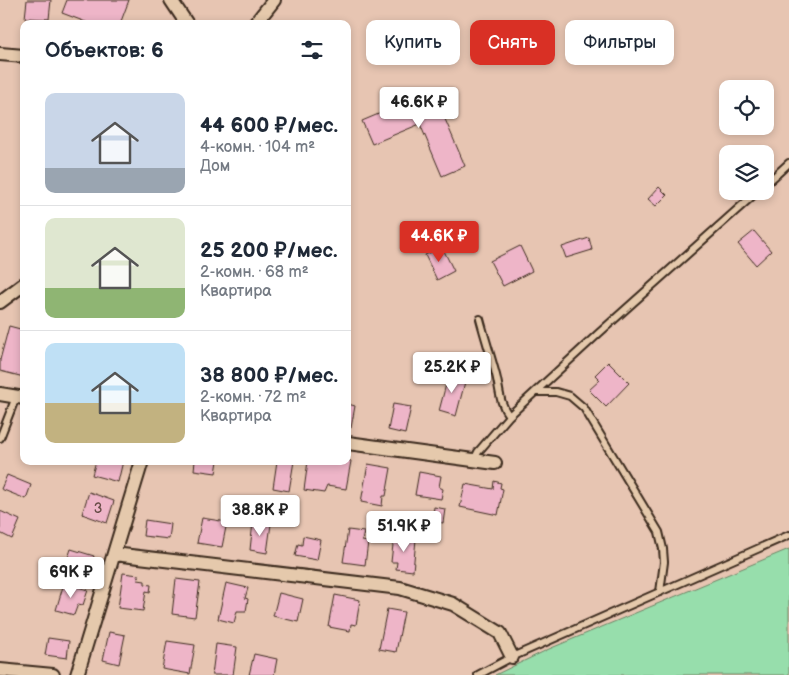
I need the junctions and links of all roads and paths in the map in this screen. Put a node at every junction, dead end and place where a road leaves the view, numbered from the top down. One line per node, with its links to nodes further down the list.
1 (170, 0): 3 (street)
2 (272, 1): 4 (street)
3 (184, 20)
4 (259, 20)
5 (0, 54): 6 (street)
6 (20, 56)
7 (789, 164): 8 (lane)
8 (774, 177)
9 (748, 200): 13 (lane)
10 (20, 287): 11 (street)
11 (0, 302)
12 (480, 319): 16 (lane)
13 (535, 392): 16 (lane); 24 (lane)
14 (0, 394): 15 (street)
15 (20, 398): 17 (lane)
16 (509, 416): 19 (lane)
17 (0, 438)
18 (351, 443): 19 (street)
19 (473, 461): 20 (street)
20 (495, 463)
21 (141, 465): 23 (street)
22 (789, 535): 24 (lane)
23 (114, 554): 25 (street); 28 (street)
24 (660, 592): 25 (lane)
25 (512, 658): 29 (lane)
26 (0, 670): 27 (street)
27 (54, 675)
28 (77, 675)
29 (478, 675)

